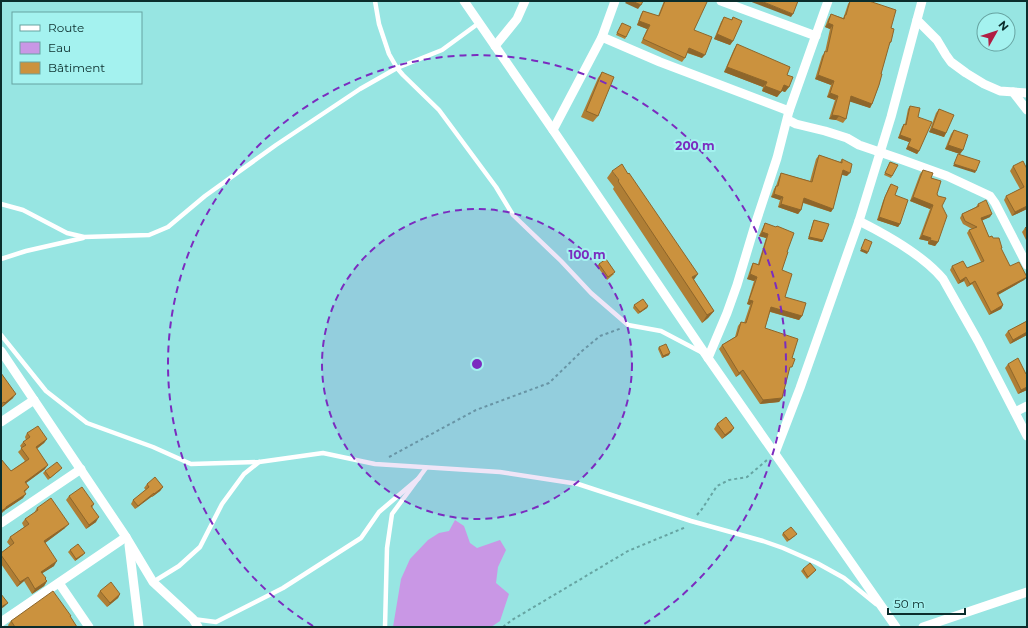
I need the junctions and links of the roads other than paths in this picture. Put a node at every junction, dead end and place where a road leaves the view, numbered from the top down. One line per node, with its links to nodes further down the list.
1 (375, 1): 13 (lane)
2 (464, 1): 9 (street)
3 (525, 1): 12 (street)
4 (615, 1): 11 (street)
5 (721, 1): 10 (street)
6 (828, 1): 10 (street)
7 (922, 1): 8 (street)
8 (917, 20): 14 (street); 19 (street)
9 (479, 23): 12 (street); 13 (lane)
10 (816, 36): 17 (street)
11 (602, 37): 17 (street); 18 (street)
12 (495, 46): 18 (street)
13 (397, 68): 22 (lane); 27 (lane)
14 (1013, 92): 15 (street); 16 (street)
15 (1027, 93)
16 (1027, 110)
17 (788, 116): 19 (street); 27 (street)
18 (553, 130): 27 (street)
19 (880, 152): 21 (street); 24 (street)
20 (1, 204): 22 (lane)
21 (859, 221): 30 (street); 33 (street)
22 (84, 237): 23 (lane)
23 (1, 259)
24 (1027, 265)
25 (1, 335): 34 (lane)
26 (1, 352): 28 (street)
27 (707, 357): 33 (street)
28 (34, 400): 31 (street); 36 (street)
29 (1027, 406): 30 (street)
30 (1015, 412): 32 (street)
31 (1, 422)
32 (1027, 436)
33 (775, 453): 43 (street)
34 (259, 462): 35 (lane); 40 (lane)
35 (426, 468): 37 (lane); 43 (lane)
36 (80, 469): 38 (street); 39 (street)
37 (419, 478): 45 (lane); 49 (lane)
38 (1, 523)
39 (128, 539): 40 (street); 41 (street); 47 (street)
40 (153, 582): 45 (street)
41 (59, 583): 44 (street); 46 (street)
42 (1027, 592): 51 (street)
43 (886, 612): 50 (street)
44 (1, 622)
45 (191, 623): 48 (street)
46 (89, 627)
47 (139, 627)
48 (198, 627)
49 (385, 627)
50 (896, 627)
51 (923, 627)

